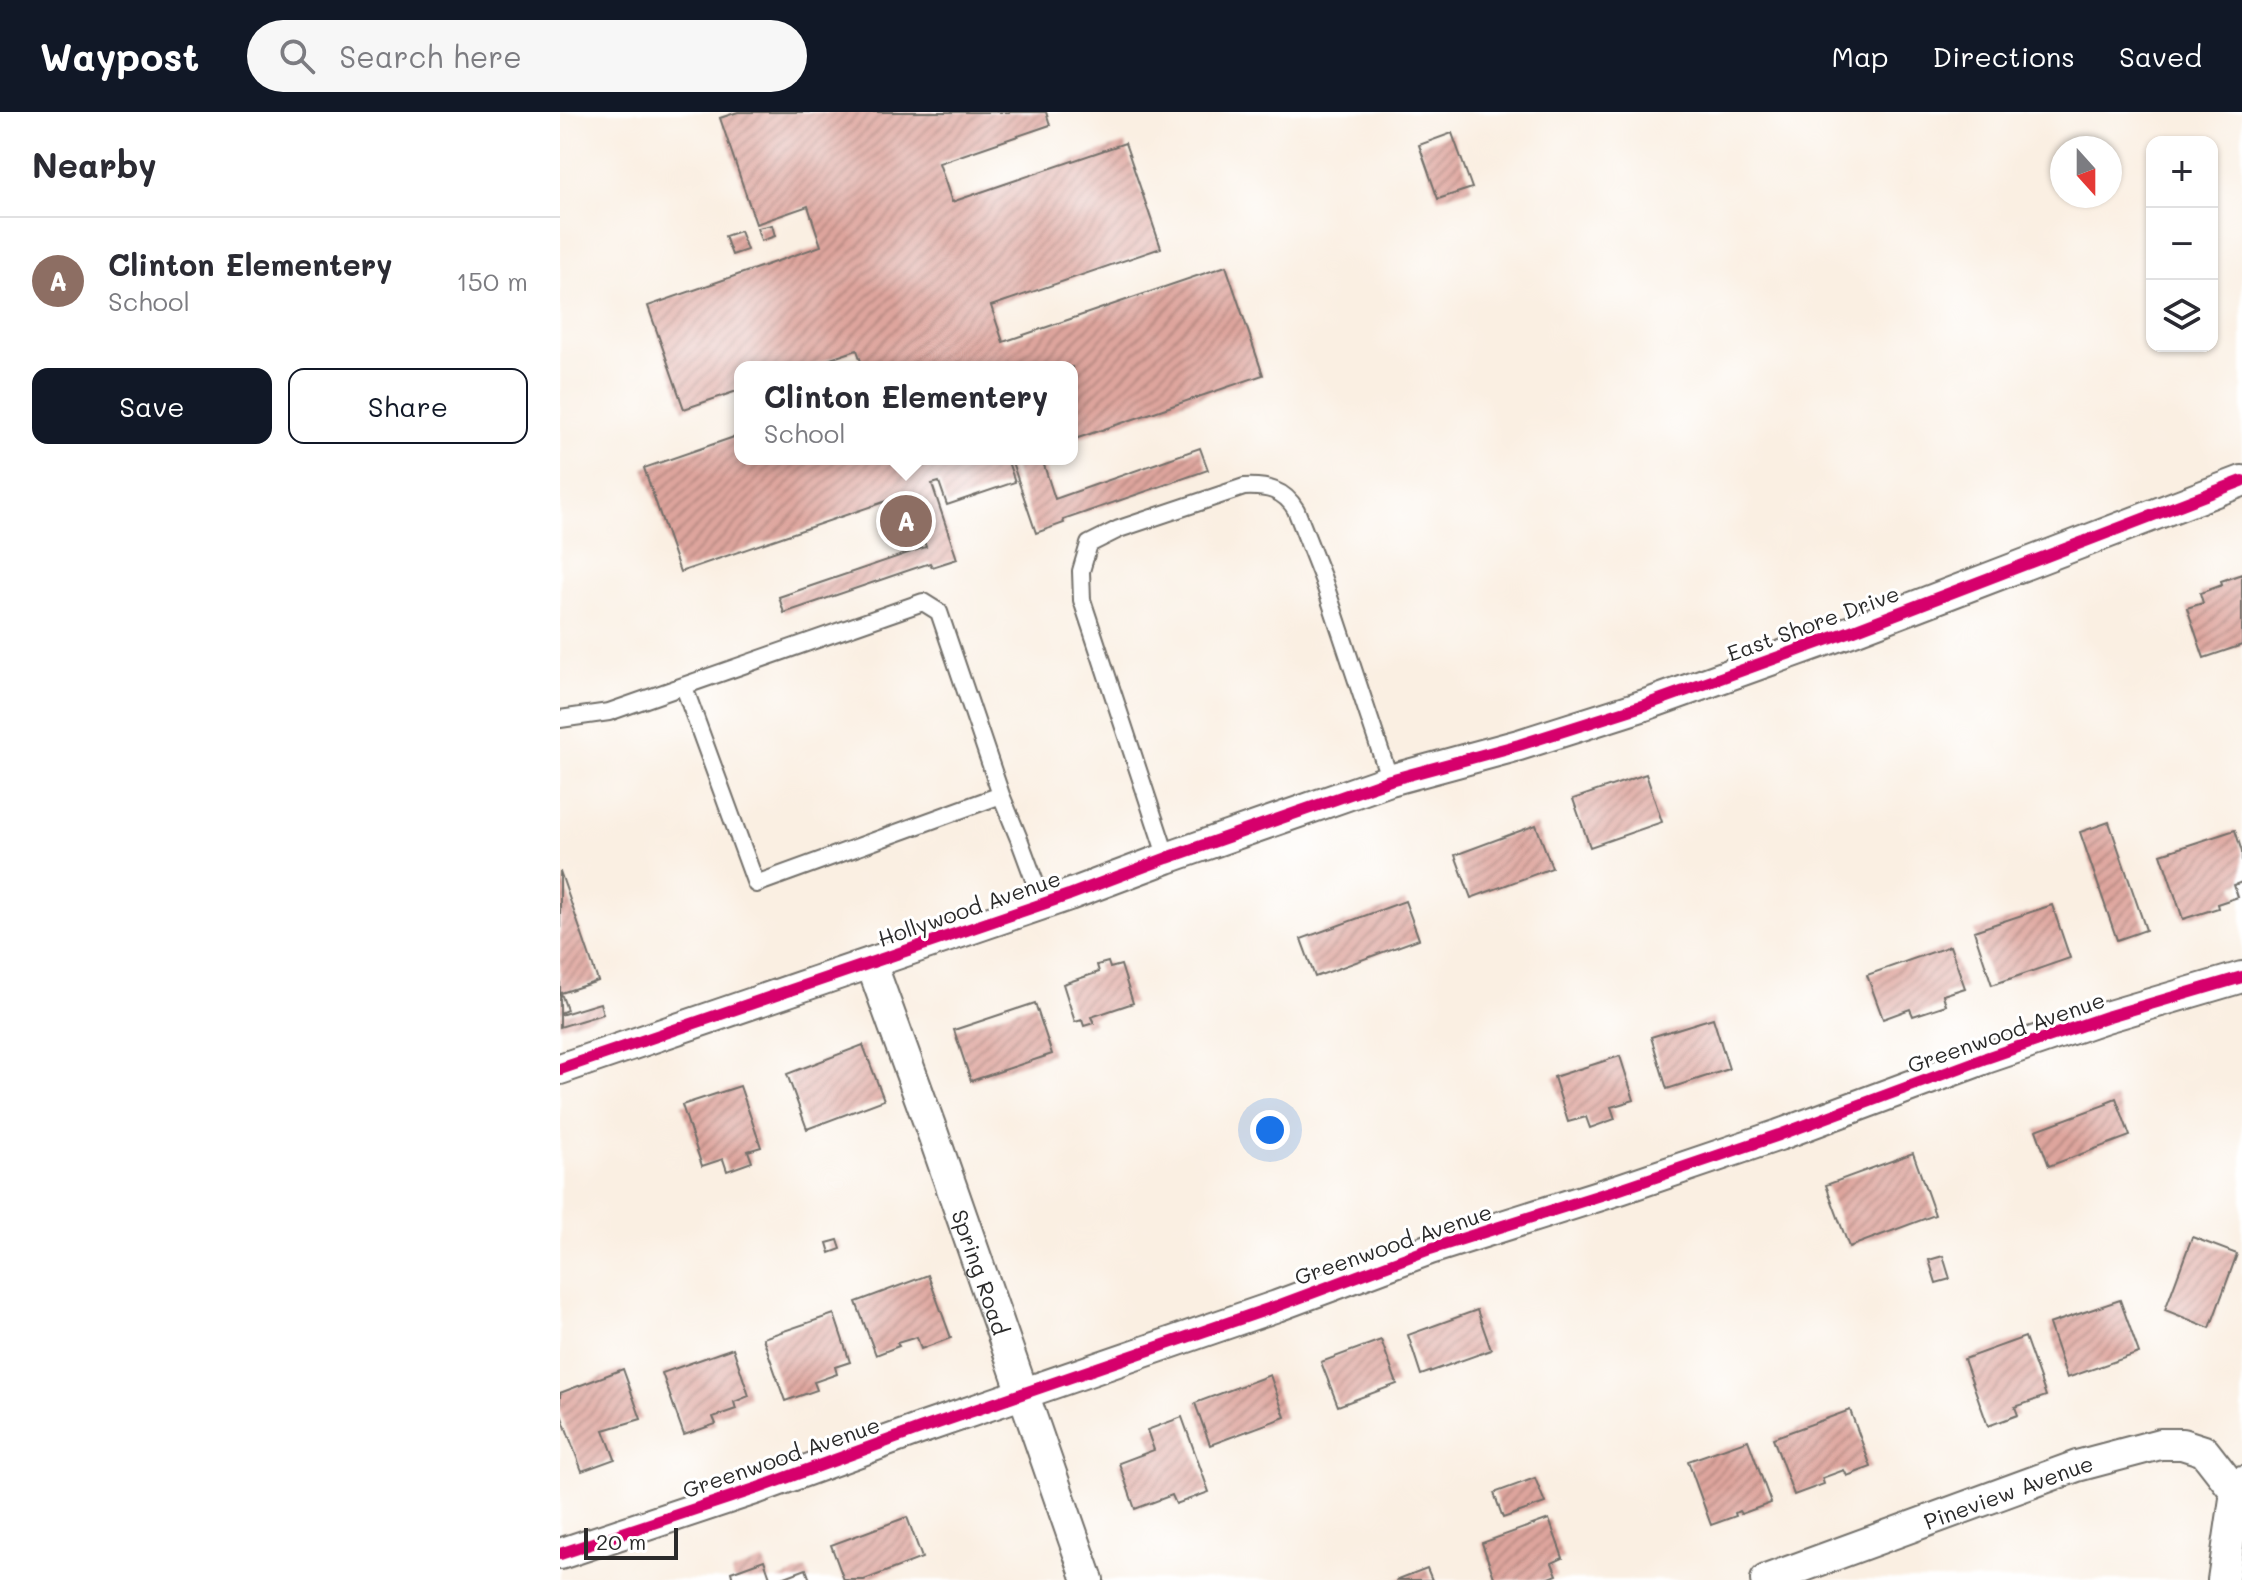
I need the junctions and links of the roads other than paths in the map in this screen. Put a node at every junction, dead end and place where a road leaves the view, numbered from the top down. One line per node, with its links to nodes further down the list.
1 (2242, 481): 4 (street, East Shore Drive)
2 (684, 687): 3 (lane); 5 (lane); 5 (lane)
3 (560, 719)
4 (1390, 780): 6 (street, Hollywood Avenue); 6 (lane)
5 (1001, 795): 7 (lane)
6 (1167, 858): 7 (street, Hollywood Avenue)
7 (1043, 904): 8 (street, Hollywood Avenue)
8 (871, 963): 10 (street, Hollywood Avenue); 11 (street, Spring Road)
9 (2242, 977): 11 (street, Greenwood Avenue)
10 (560, 1069)
11 (1023, 1394): 13 (street, Greenwood Avenue); 14 (street, Spring Road)
12 (2239, 1487): 15 (street, Pineview Avenue); 16 (street)
13 (560, 1554)
14 (1088, 1580)
15 (1766, 1580)
16 (2223, 1580)

